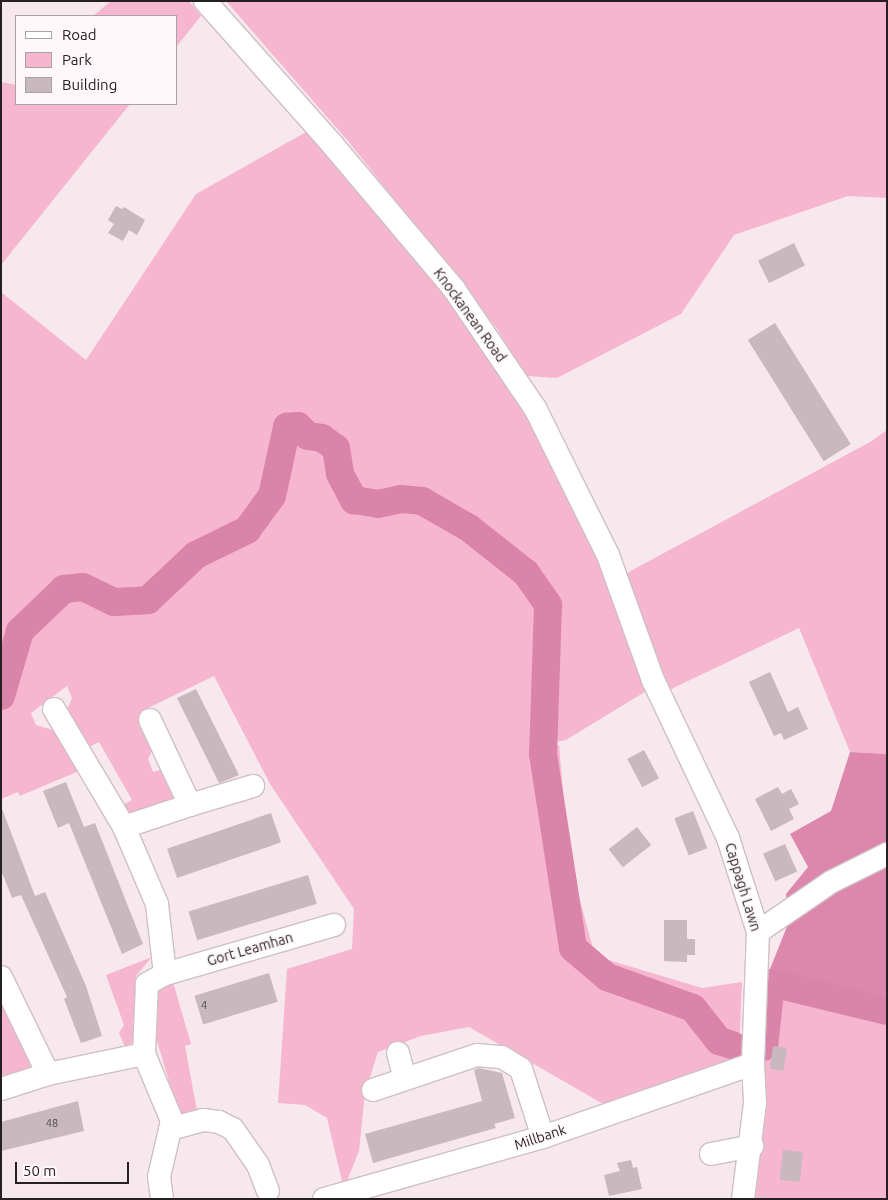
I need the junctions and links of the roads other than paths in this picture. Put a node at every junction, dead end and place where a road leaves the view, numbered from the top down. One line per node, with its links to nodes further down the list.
1 (205, 1): 2 (street, Knockanean Road)
2 (654, 680): 10 (street, Cappagh Lawn)
3 (54, 709): 7 (street)
4 (150, 720): 6 (street)
5 (253, 786): 6 (street)
6 (190, 805): 7 (street)
7 (124, 827): 11 (street)
8 (887, 854): 10 (street)
9 (334, 925): 11 (street, Gort Leamhan)
10 (758, 932): 15 (street, Cappagh Lawn)
11 (165, 974): 13 (street, Gort Leamhan)
12 (1, 977): 16 (street)
13 (144, 1054): 16 (street); 20 (street, Gort Leamhan)
14 (398, 1054): 17 (street)
15 (753, 1064): 21 (street, Millbank); 22 (street, Cappagh Lawn)
16 (48, 1074): 18 (street)
17 (405, 1079): 19 (street); 21 (street)
18 (1, 1089)
19 (373, 1090)
20 (170, 1129): 24 (street); 26 (street, Gort Leamhan)
21 (543, 1137): 25 (street, Millbank)
22 (752, 1146): 23 (street); 27 (street, Cappagh Lawn)
23 (711, 1154)
24 (268, 1190)
25 (335, 1198)
26 (162, 1199)
27 (743, 1199)

